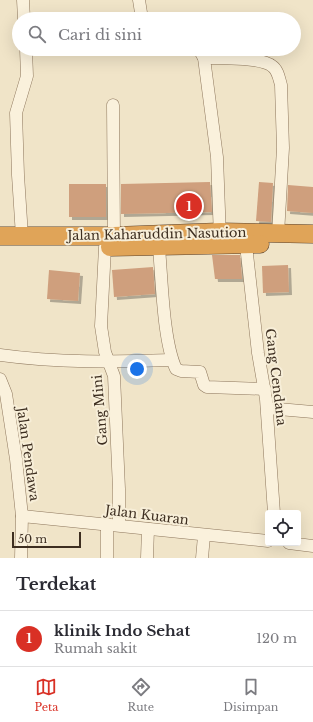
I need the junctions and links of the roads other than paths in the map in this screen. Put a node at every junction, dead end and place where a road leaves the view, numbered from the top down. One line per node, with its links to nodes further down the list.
1 (23, 0): 3 (street)
2 (139, 0): 4 (street)
3 (24, 12)
4 (141, 12)
5 (26, 56): 12 (street)
6 (201, 56): 13 (street)
7 (219, 56): 9 (street)
8 (113, 106): 14 (street, Gang Mini)
9 (278, 234): 10 (highway, Jalan Kaharuddin Nasution); 13 (highway, Jalan Kaharuddin Nasution)
10 (313, 234)
11 (0, 236): 12 (highway, Jalan Kaharuddin Nasution)
12 (22, 236): 14 (highway, Jalan Kaharuddin Nasution)
13 (220, 239): 14 (highway, Jalan Kaharuddin Nasution); 15 (highway, Jalan Kaharuddin Nasution); 17 (highway, Jalan Kaharuddin Nasution)
14 (109, 242): 17 (highway, Jalan Kaharuddin Nasution); 18 (highway, Jalan Kaharuddin Nasution); 21 (street, Gang Mini)
15 (246, 244): 16 (highway, Jalan Kaharuddin Nasution); 23 (street, Gang Cendana)
16 (313, 244)
17 (159, 248): 20 (street)
18 (0, 249)
19 (0, 355): 21 (street)
20 (172, 360): 21 (street); 23 (street)
21 (108, 362): 29 (street, Gang Mini)
22 (0, 379): 27 (street, Jalan Pendawa)
23 (265, 389): 24 (street, Gang Cendana)
24 (267, 408): 25 (street); 26 (street, Gang Cendana)
25 (313, 412)
26 (274, 510)
27 (22, 516): 28 (street, Jalan Kuaran); 35 (street, Jalan Pendawa)
28 (107, 524): 29 (street, Jalan Kuaran); 36 (street)
29 (119, 524): 30 (street, Jalan Kuaran)
30 (148, 529): 31 (street, Jalan Kuaran); 37 (street)
31 (204, 536): 32 (street, Jalan Kuaran); 38 (street)
32 (265, 541)
33 (301, 544): 34 (street)
34 (313, 546)
35 (21, 558)
36 (107, 558)
37 (147, 558)
38 (202, 558)

